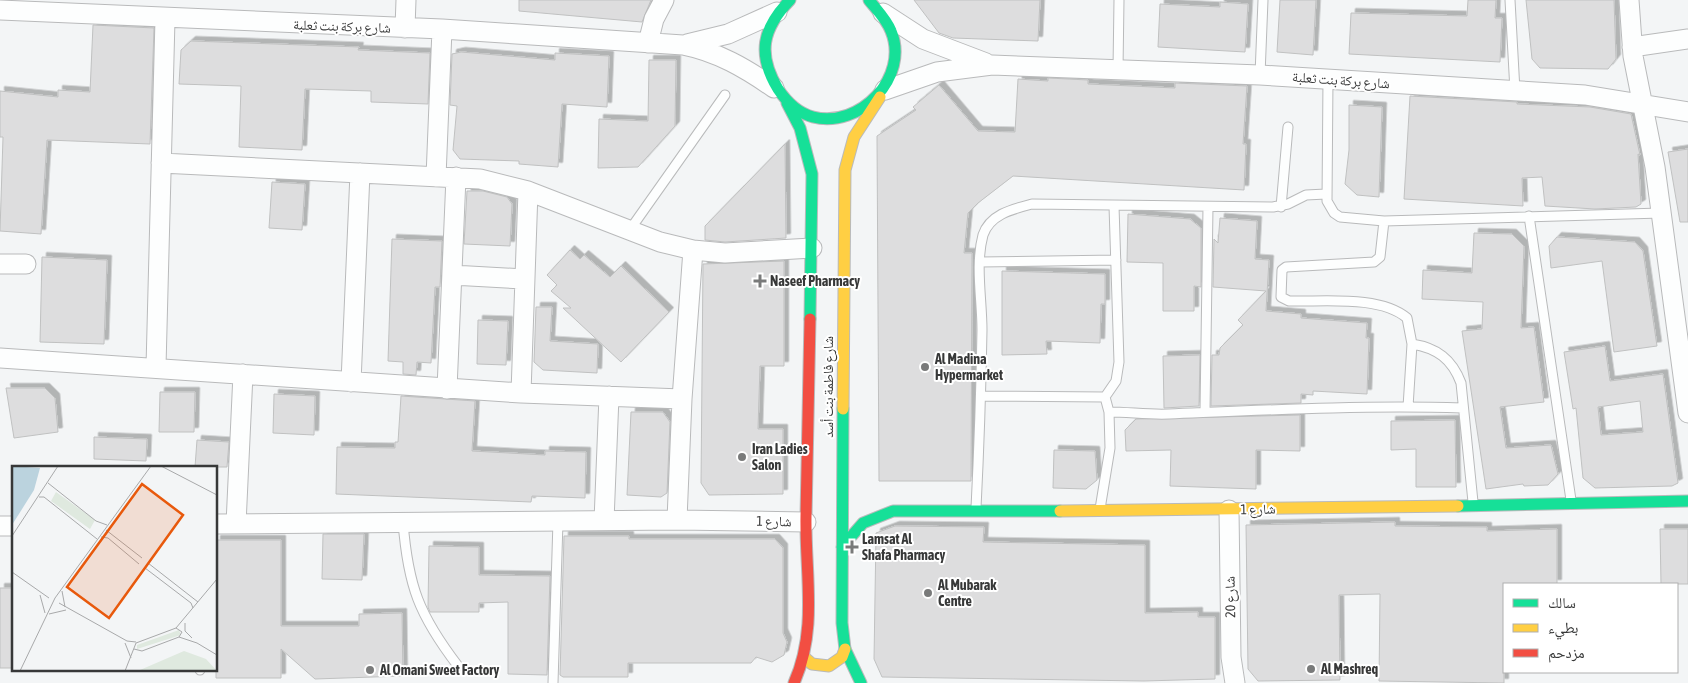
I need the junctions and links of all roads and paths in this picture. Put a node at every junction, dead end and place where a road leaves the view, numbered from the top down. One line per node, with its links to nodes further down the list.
1 (406, 0): 13 (street)
2 (664, 0): 16 (street)
3 (1119, 0): 20 (lane)
4 (1263, 0): 21 (lane)
5 (1510, 0): 24 (lane)
6 (1628, 0): 18 (street)
7 (875, 5): 19 (street, شارع بركة بنت ثعلبة); 25 (street)
8 (783, 6): 17 (street, شارع بركة بنت ثعلبة); 23 (street)
9 (74, 7): 10 (street, شارع بركة بنت ثعلبة); 11 (street, شارع بركة بنت ثعلبة)
10 (114, 8): 12 (street, شارع بركة بنت ثعلبة)
11 (0, 10)
12 (165, 19): 13 (street, شارع بركة بنت ثعلبة); 31 (street)
13 (405, 28): 14 (street, شارع بركة بنت ثعلبة)
14 (442, 29): 16 (street, شارع بركة بنت ثعلبة); 33 (street)
15 (1688, 39): 18 (street)
16 (648, 43): 17 (street, شارع بركة بنت ثعلبة)
17 (683, 45): 23 (street, شارع بركة بنت ثعلبة)
18 (1632, 47): 28 (street)
19 (992, 65): 20 (street, شارع بركة بنت ثعلبة); 25 (street, شارع بركة بنت ثعلبة)
20 (1118, 69): 21 (street, شارع بركة بنت ثعلبة)
21 (1260, 75): 22 (street, شارع بركة بنت ثعلبة)
22 (1328, 79): 24 (street, شارع بركة بنت ثعلبة); 36 (lane)
23 (774, 88): 27 (street)
24 (1515, 91): 28 (street, شارع بركة بنت ثعلبة)
25 (882, 93): 27 (street); 81 (street, شارع فاطمة بنت أسد)
26 (725, 94): 43 (lane)
27 (787, 103): 44 (street, شارع فاطمة بنت أسد)
28 (1644, 103): 29 (street, شارع بركة بنت ثعلبة); 40 (street)
29 (1688, 112)
30 (1288, 127): 38 (lane)
31 (161, 163): 32 (street); 54 (street)
32 (360, 173): 33 (street); 56 (street)
33 (436, 177): 34 (street)
34 (456, 177): 35 (street); 50 (street)
35 (528, 191): 43 (street); 51 (street)
36 (1326, 194): 38 (lane); 42 (lane)
37 (1114, 206): 39 (lane); 46 (lane); 47 (lane)
38 (1281, 206): 39 (lane)
39 (1208, 207): 65 (lane)
40 (1661, 213): 41 (lane); 67 (street)
41 (1529, 216): 42 (lane); 69 (lane)
42 (1384, 221): 52 (lane)
43 (629, 231): 45 (street)
44 (812, 248): 45 (street); 78 (street, شارع فاطمة بنت أسد)
45 (693, 250): 62 (street)
46 (1116, 260): 47 (lane); 61 (lane)
47 (980, 262): 60 (lane)
48 (0, 264): 49 (street)
49 (26, 264)
50 (452, 275): 51 (street); 57 (street)
51 (524, 279): 58 (street)
52 (1412, 344): 63 (lane); 64 (lane)
53 (0, 358): 54 (street)
54 (156, 367): 55 (street)
55 (243, 374): 56 (street); 80 (street)
56 (352, 382): 57 (street)
57 (447, 389): 58 (street)
58 (521, 393): 59 (street)
59 (609, 396): 62 (street); 76 (street)
60 (981, 396): 61 (lane); 73 (lane)
61 (1105, 397): 66 (lane)
62 (682, 398): 74 (street)
63 (1408, 406): 64 (lane); 65 (lane)
64 (1462, 408): 70 (lane)
65 (1205, 411): 66 (lane)
66 (1109, 412): 71 (lane)
67 (1688, 413)
68 (1688, 501): 69 (street, شارع 1)
69 (1572, 503): 70 (street, شارع 1)
70 (1474, 505): 72 (street, شارع 1)
71 (1100, 510): 72 (street, شارع 1); 73 (street, شارع 1)
72 (1229, 510): 88 (street, شارع 20)
73 (976, 511): 81 (street, شارع 1)
74 (678, 520): 76 (street, شارع 1); 78 (street, شارع 1)
75 (558, 521): 76 (street, شارع 1); 77 (street, شارع 1); 85 (lane)
76 (604, 521)
77 (403, 522): 80 (street, شارع 1); 84 (lane)
78 (806, 522): 83 (street, شارع فاطمة بنت أسد)
79 (218, 524): 80 (street, شارع 1)
80 (236, 524)
81 (842, 547): 82 (street, شارع فاطمة بنت أسد)
82 (845, 649): 83 (street); 87 (street, شارع فاطمة بنت أسد)
83 (805, 658): 86 (street, شارع فاطمة بنت أسد)
84 (458, 666)
85 (553, 683)
86 (794, 683)
87 (861, 683)
88 (1235, 683)

